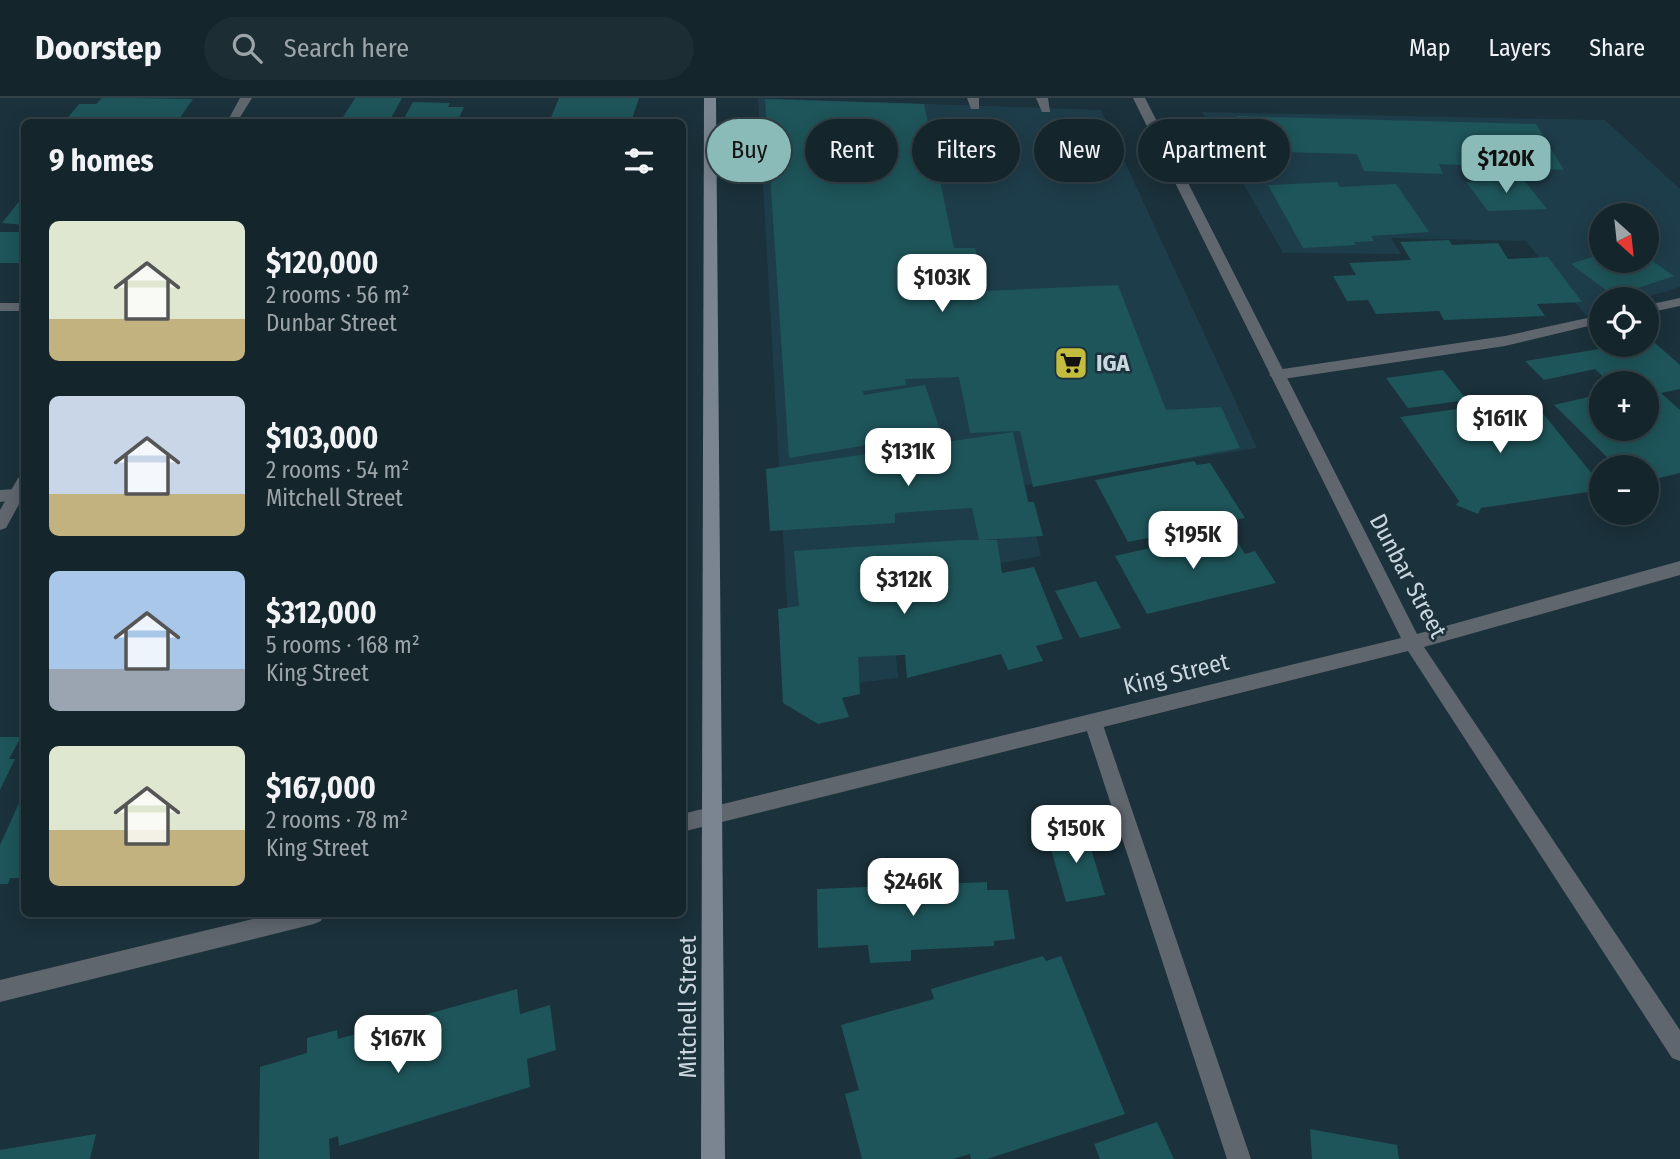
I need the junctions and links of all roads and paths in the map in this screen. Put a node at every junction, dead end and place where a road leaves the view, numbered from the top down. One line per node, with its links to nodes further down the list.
1 (246, 98): 4 (street)
2 (710, 98): 16 (street, Mitchell Street)
3 (1139, 98): 10 (street, Dunbar Street)
4 (234, 119)
5 (1680, 302): 6 (street)
6 (1659, 306)
7 (0, 307): 8 (street)
8 (21, 307)
9 (1589, 323): 10 (street)
10 (1276, 375): 14 (street, Dunbar Street)
11 (14, 491): 12 (street)
12 (0, 524)
13 (1680, 568): 14 (street, King Street)
14 (1412, 643): 15 (street, King Street); 20 (street, Dunbar Street)
15 (1093, 722): 16 (street, King Street); 22 (street)
16 (712, 816): 17 (street, King Street); 21 (street, Mitchell Street)
17 (686, 822)
18 (302, 917): 19 (street)
19 (0, 991)
20 (1680, 1050)
21 (713, 1159)
22 (1239, 1159)

